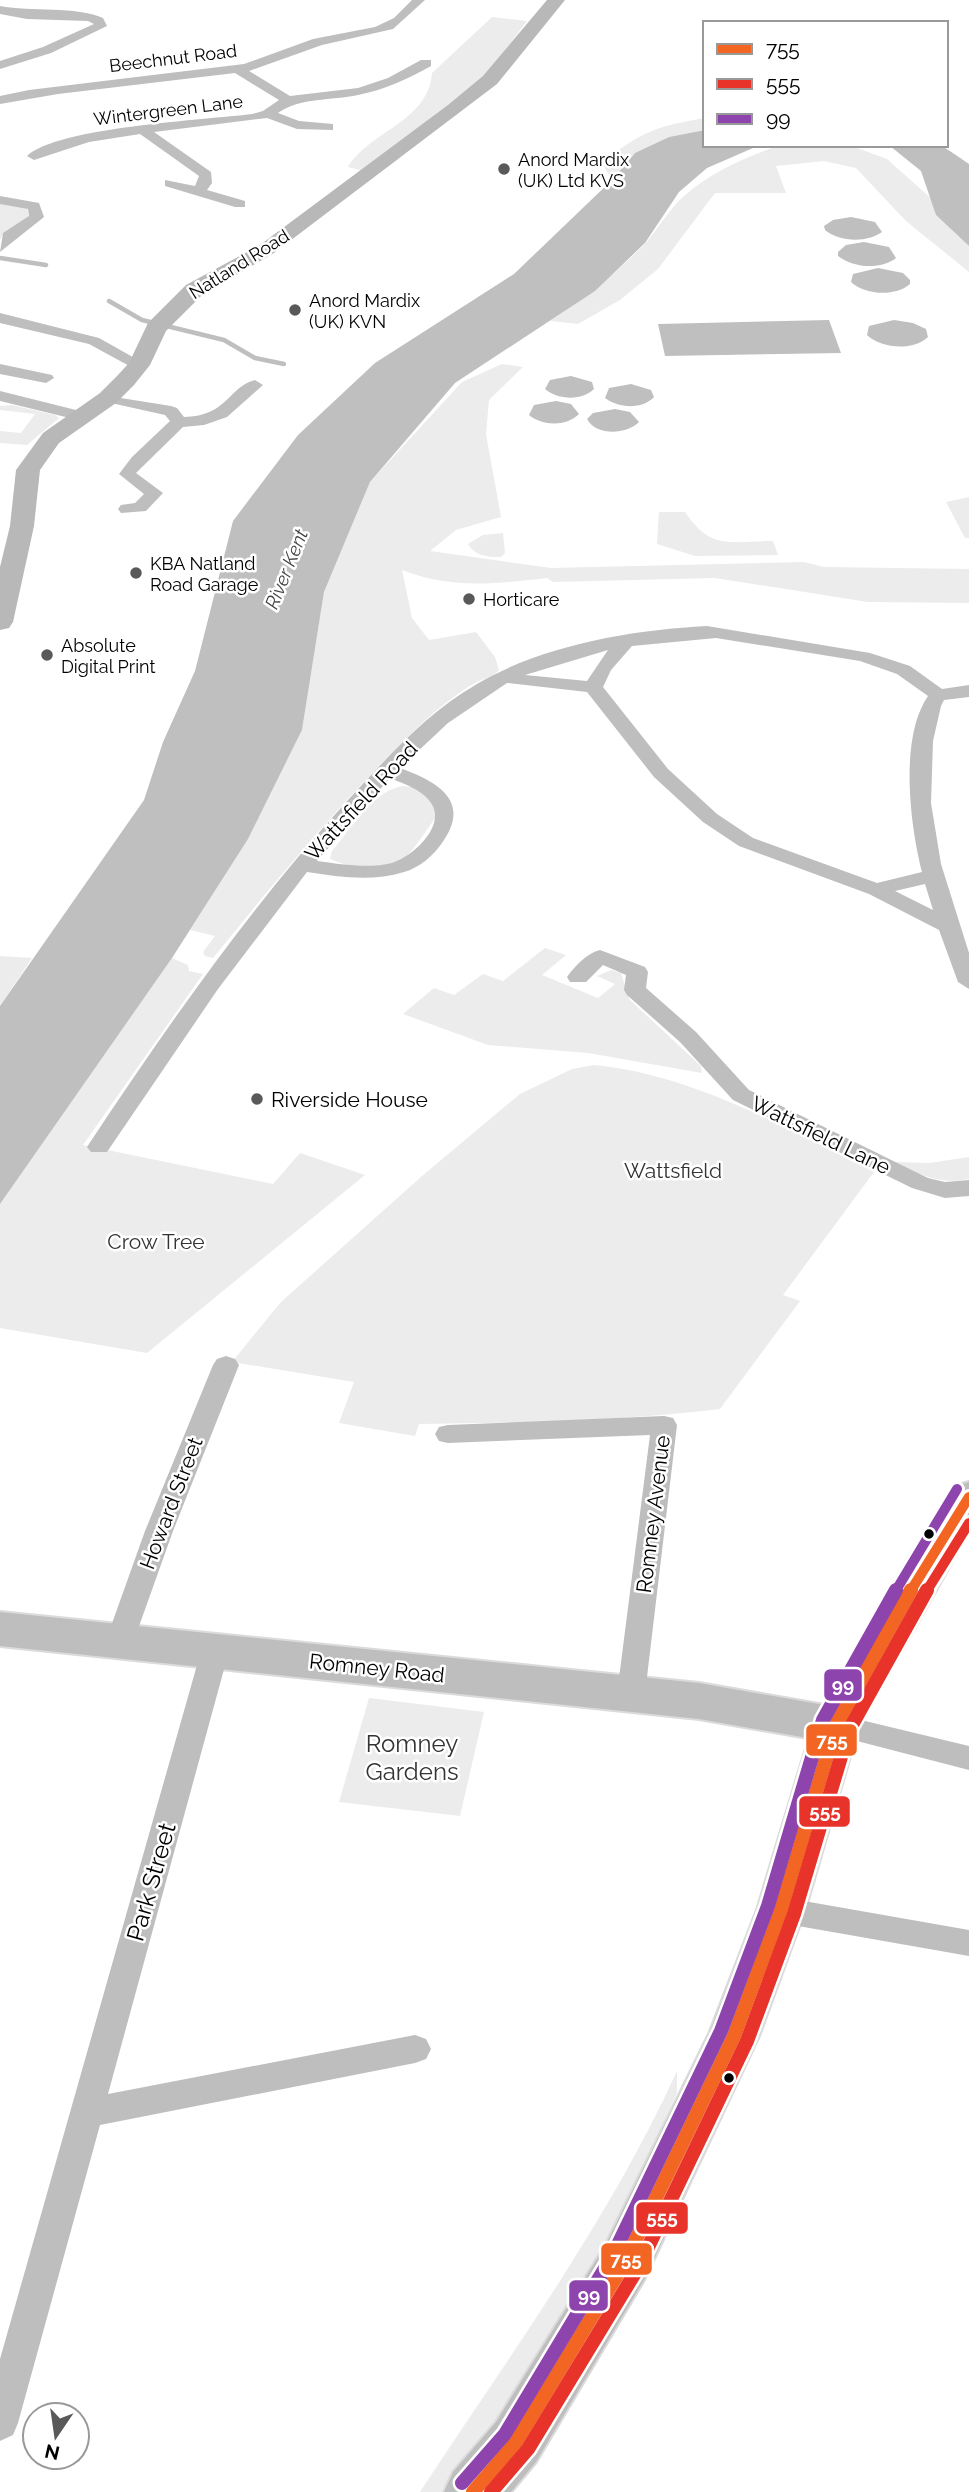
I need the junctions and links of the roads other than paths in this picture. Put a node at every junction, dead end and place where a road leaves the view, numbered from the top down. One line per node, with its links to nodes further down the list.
1 (419, 0): 6 (street, Beechnut Road)
2 (556, 0): 19 (street, Natland Road)
3 (0, 10): 5 (street)
4 (426, 63): 8 (street)
5 (0, 65)
6 (237, 69): 7 (street, Beechnut Road); 8 (street, Wintergreen Lane)
7 (0, 100)
8 (288, 100): 9 (street, Wintergreen Lane)
9 (268, 114): 10 (street); 11 (street, Wintergreen Lane)
10 (328, 127)
11 (142, 128): 12 (street, Wintergreen Lane); 14 (street)
12 (34, 156)
13 (170, 183): 14 (street)
14 (198, 191): 16 (street)
15 (0, 200): 17 (street)
16 (240, 204)
17 (0, 248)
18 (3, 320): 19 (street)
19 (139, 365): 26 (street, Natland Road)
20 (0, 369): 21 (street)
21 (18, 373): 22 (street); 23 (street)
22 (46, 378)
23 (0, 385)
24 (255, 385): 28 (street)
25 (0, 396): 27 (street)
26 (108, 398): 27 (street, Natland Road); 28 (street)
27 (82, 416): 30 (street, Natland Road)
28 (179, 422): 29 (street)
29 (127, 509)
30 (0, 621)
31 (626, 641): 32 (street, Wattsfield Road); 33 (street); 35 (street, Wattsfield Road)
32 (503, 679): 33 (street); 36 (street, Wattsfield Road)
33 (593, 687): 39 (street)
34 (969, 691): 35 (street)
35 (938, 695): 38 (street)
36 (385, 770): 37 (street, Wattsfield Road); 37 (street)
37 (300, 865): 43 (street, Wattsfield Road)
38 (931, 876): 39 (street); 40 (street)
39 (876, 890): 40 (street)
40 (948, 926): 42 (street)
41 (578, 977): 44 (street, Wattsfield Lane)
42 (969, 982)
43 (99, 1147)
44 (969, 1188)
45 (226, 1365): 49 (street, Howard Street)
46 (448, 1434): 51 (street, Romney Avenue)
47 (969, 1497): 52 (main road)
48 (0, 1629): 49 (main road, Romney Road)
49 (119, 1643): 50 (main road, Romney Road)
50 (215, 1651): 51 (main road, Romney Road); 57 (street, Park Street)
51 (631, 1694): 52 (main road, Romney Road)
52 (836, 1725): 53 (street); 54 (main road)
53 (969, 1758)
54 (781, 1910): 55 (street); 59 (main road)
55 (969, 1943)
56 (415, 2049): 57 (street)
57 (84, 2113): 58 (street, Park Street)
58 (0, 2423)
59 (473, 2492)

